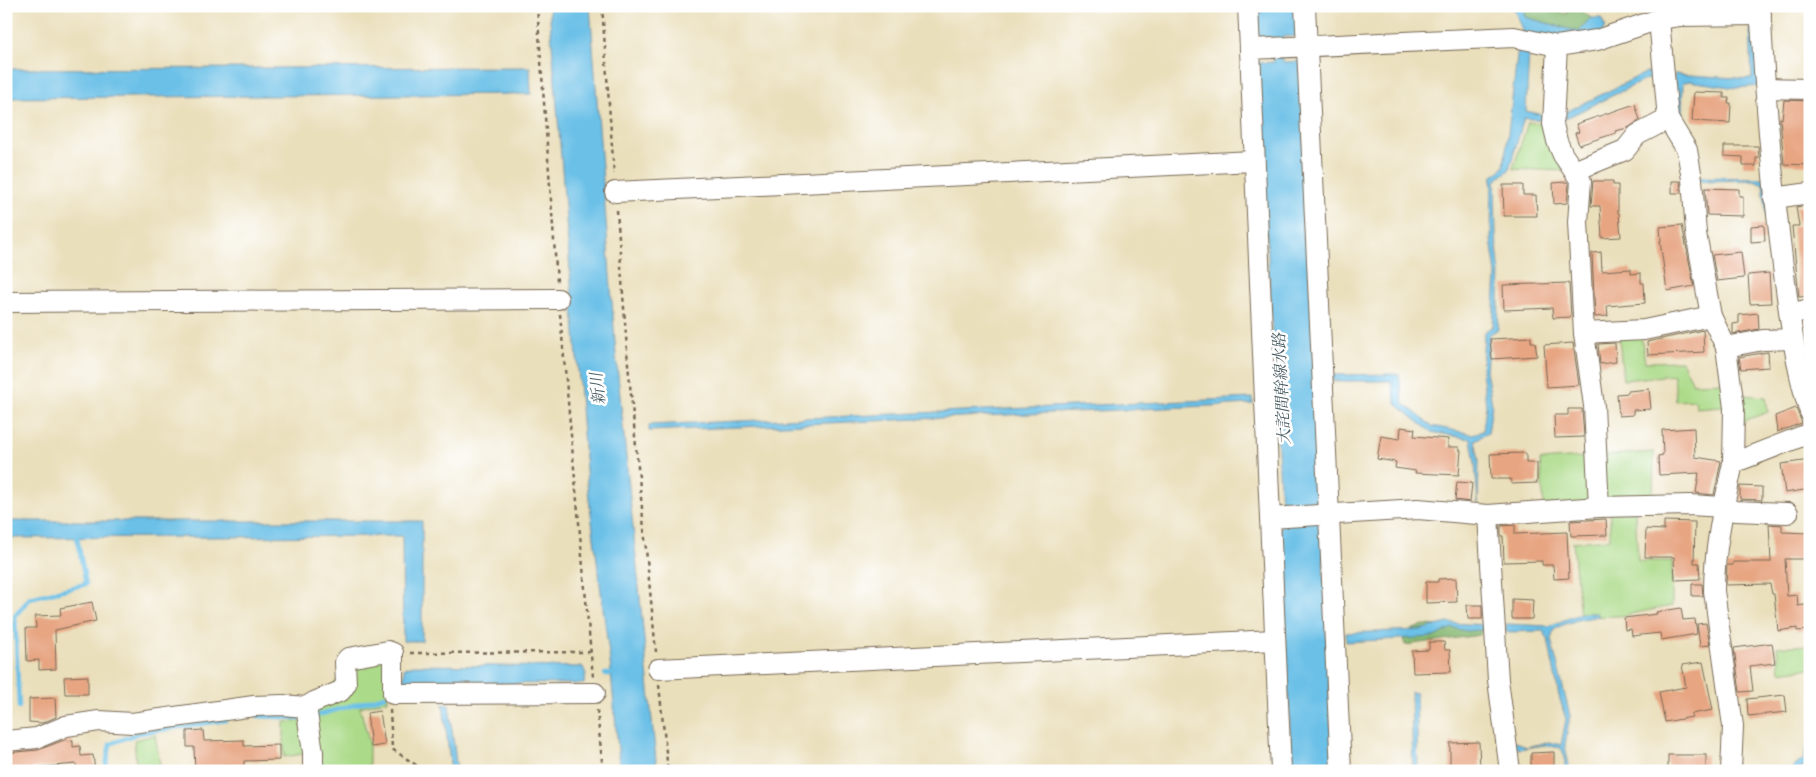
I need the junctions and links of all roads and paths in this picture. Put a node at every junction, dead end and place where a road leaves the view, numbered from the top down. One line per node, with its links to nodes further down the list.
1 (537, 6): 18 (path)
2 (602, 6): 15 (path)
3 (1248, 6): 9 (street)
4 (1305, 6): 8 (street)
5 (1760, 10): 6 (street); 10 (street)
6 (1659, 19): 7 (street); 12 (street)
7 (1557, 46): 8 (street); 14 (street)
8 (1298, 47): 9 (street); 32 (street)
9 (1259, 48): 13 (street)
10 (1766, 88): 11 (street); 17 (street)
11 (1810, 89)
12 (1668, 119): 14 (street); 22 (street)
13 (1254, 161): 15 (street); 34 (street)
14 (1574, 171): 23 (street)
15 (615, 192): 38 (path)
16 (1810, 193): 17 (street)
17 (1774, 198): 21 (street)
18 (558, 299): 19 (street); 36 (path)
19 (6, 302)
20 (1810, 309): 21 (street)
21 (1790, 314): 24 (street)
22 (1711, 316): 23 (street); 25 (street)
23 (1584, 333): 29 (street)
24 (1793, 339): 25 (street); 26 (street)
25 (1726, 347): 28 (street)
26 (1810, 412)
27 (1810, 432): 28 (street)
28 (1733, 463): 30 (street)
29 (1599, 507): 30 (street); 33 (street)
30 (1723, 507): 31 (street); 50 (street)
31 (1788, 513)
32 (1310, 515): 33 (street); 34 (street); 48 (street)
33 (1488, 515): 49 (street)
34 (1270, 518): 35 (street)
35 (1275, 640): 38 (street); 47 (street)
36 (591, 652): 37 (path); 39 (path)
37 (393, 653): 40 (street); 41 (street)
38 (658, 669): 46 (path)
39 (595, 693): 40 (street); 45 (path)
40 (393, 694): 44 (path)
41 (306, 707): 42 (street); 43 (street)
42 (6, 741)
43 (313, 771)
44 (418, 771)
45 (603, 771)
46 (668, 771)
47 (1281, 771)
48 (1341, 771)
49 (1510, 771)
50 (1731, 771)

